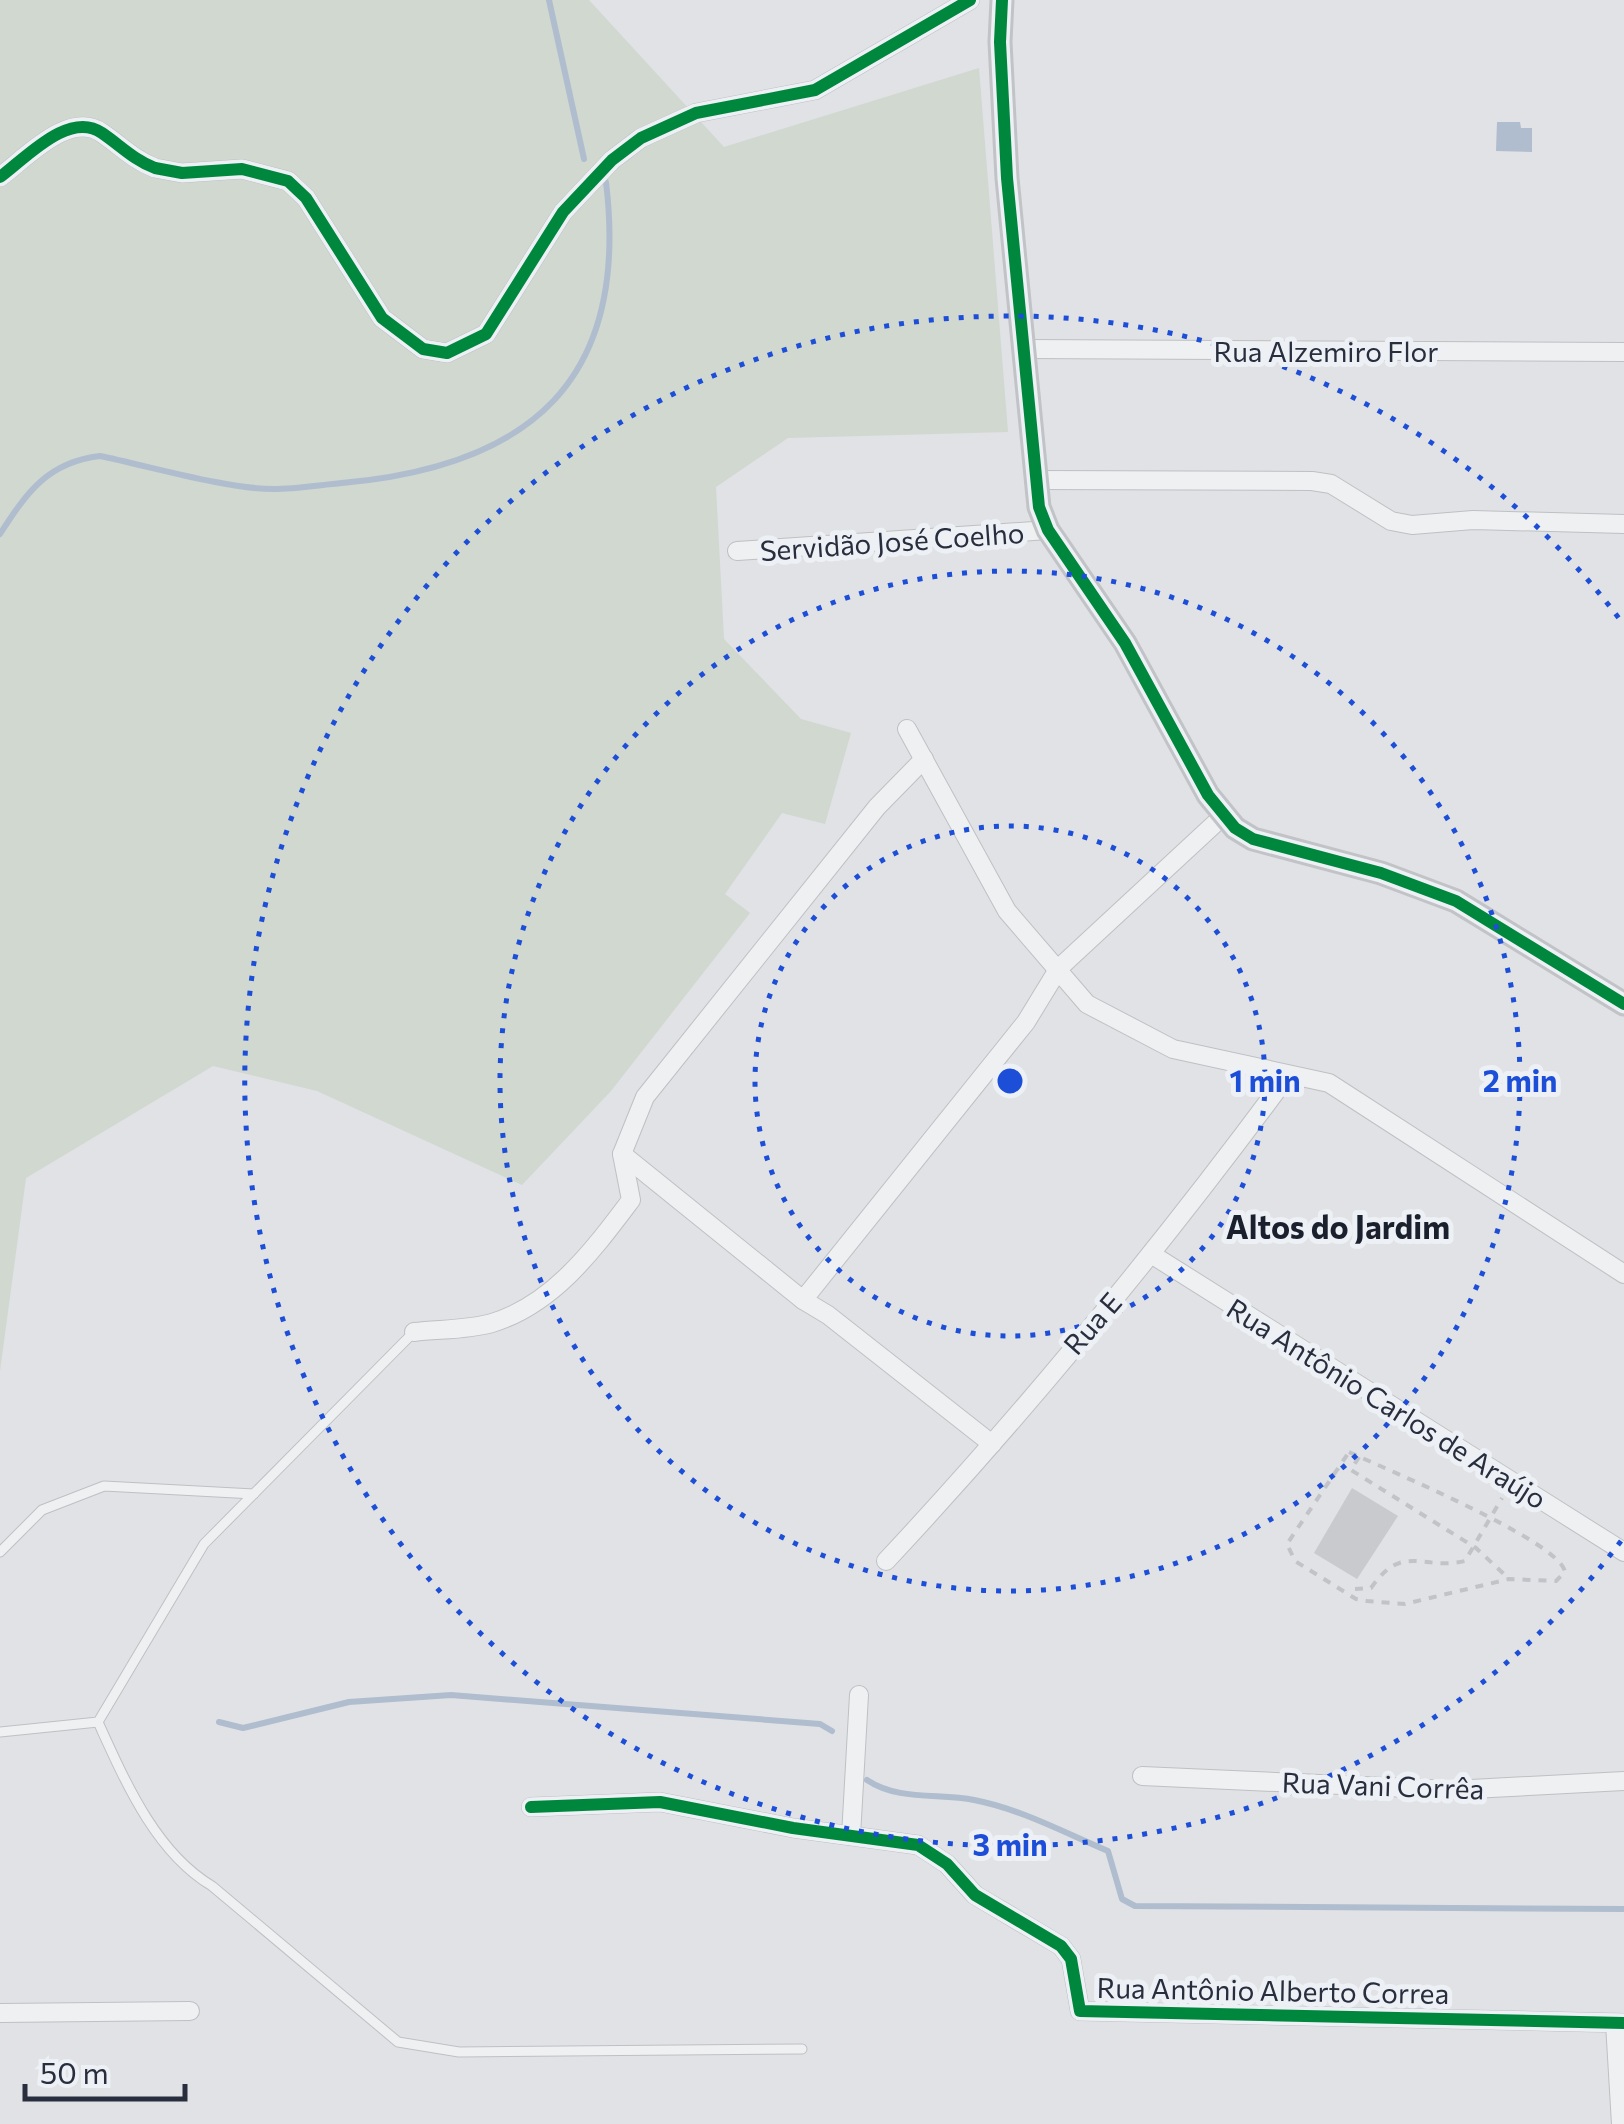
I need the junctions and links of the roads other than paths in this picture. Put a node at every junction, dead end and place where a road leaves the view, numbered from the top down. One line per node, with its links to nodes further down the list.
1 (970, 0): 3 (street)
2 (1002, 0): 4 (street)
3 (0, 177)
4 (1028, 349): 5 (street, Rua Alzemiro Flor); 6 (street)
5 (1624, 352)
6 (1034, 480): 7 (street); 8 (street)
7 (1624, 524)
8 (1048, 530): 9 (street, Servidão José Coelho); 12 (street)
9 (737, 552)
10 (907, 729): 11 (street)
11 (924, 758): 13 (street); 16 (street)
12 (1222, 816): 13 (street); 14 (street)
13 (1058, 968): 15 (street); 19 (street)
14 (1624, 1004)
15 (1288, 1075): 17 (street, Rua E); 18 (street)
16 (622, 1154): 19 (street); 20 (street)
17 (1150, 1254): 21 (street, Rua E); 24 (street, Rua Antônio Carlos de Araújo)
18 (1624, 1274)
19 (802, 1300): 21 (street)
20 (414, 1332): 22 (lane)
21 (992, 1444): 25 (street, Rua E)
22 (254, 1494): 23 (lane); 27 (lane)
23 (0, 1552)
24 (1624, 1552)
25 (886, 1561)
26 (860, 1695): 32 (street)
27 (98, 1722): 28 (lane); 36 (lane)
28 (0, 1732)
29 (1142, 1776): 30 (street, Rua Vani Corrêa)
30 (1624, 1781)
31 (531, 1807): 32 (street, Rua Antônio Alberto Correa)
32 (852, 1836): 35 (street, Rua Antônio Alberto Correa)
33 (190, 2010): 34 (street)
34 (0, 2013)
35 (1619, 2023): 37 (street)
36 (802, 2049)
37 (1621, 2124)

